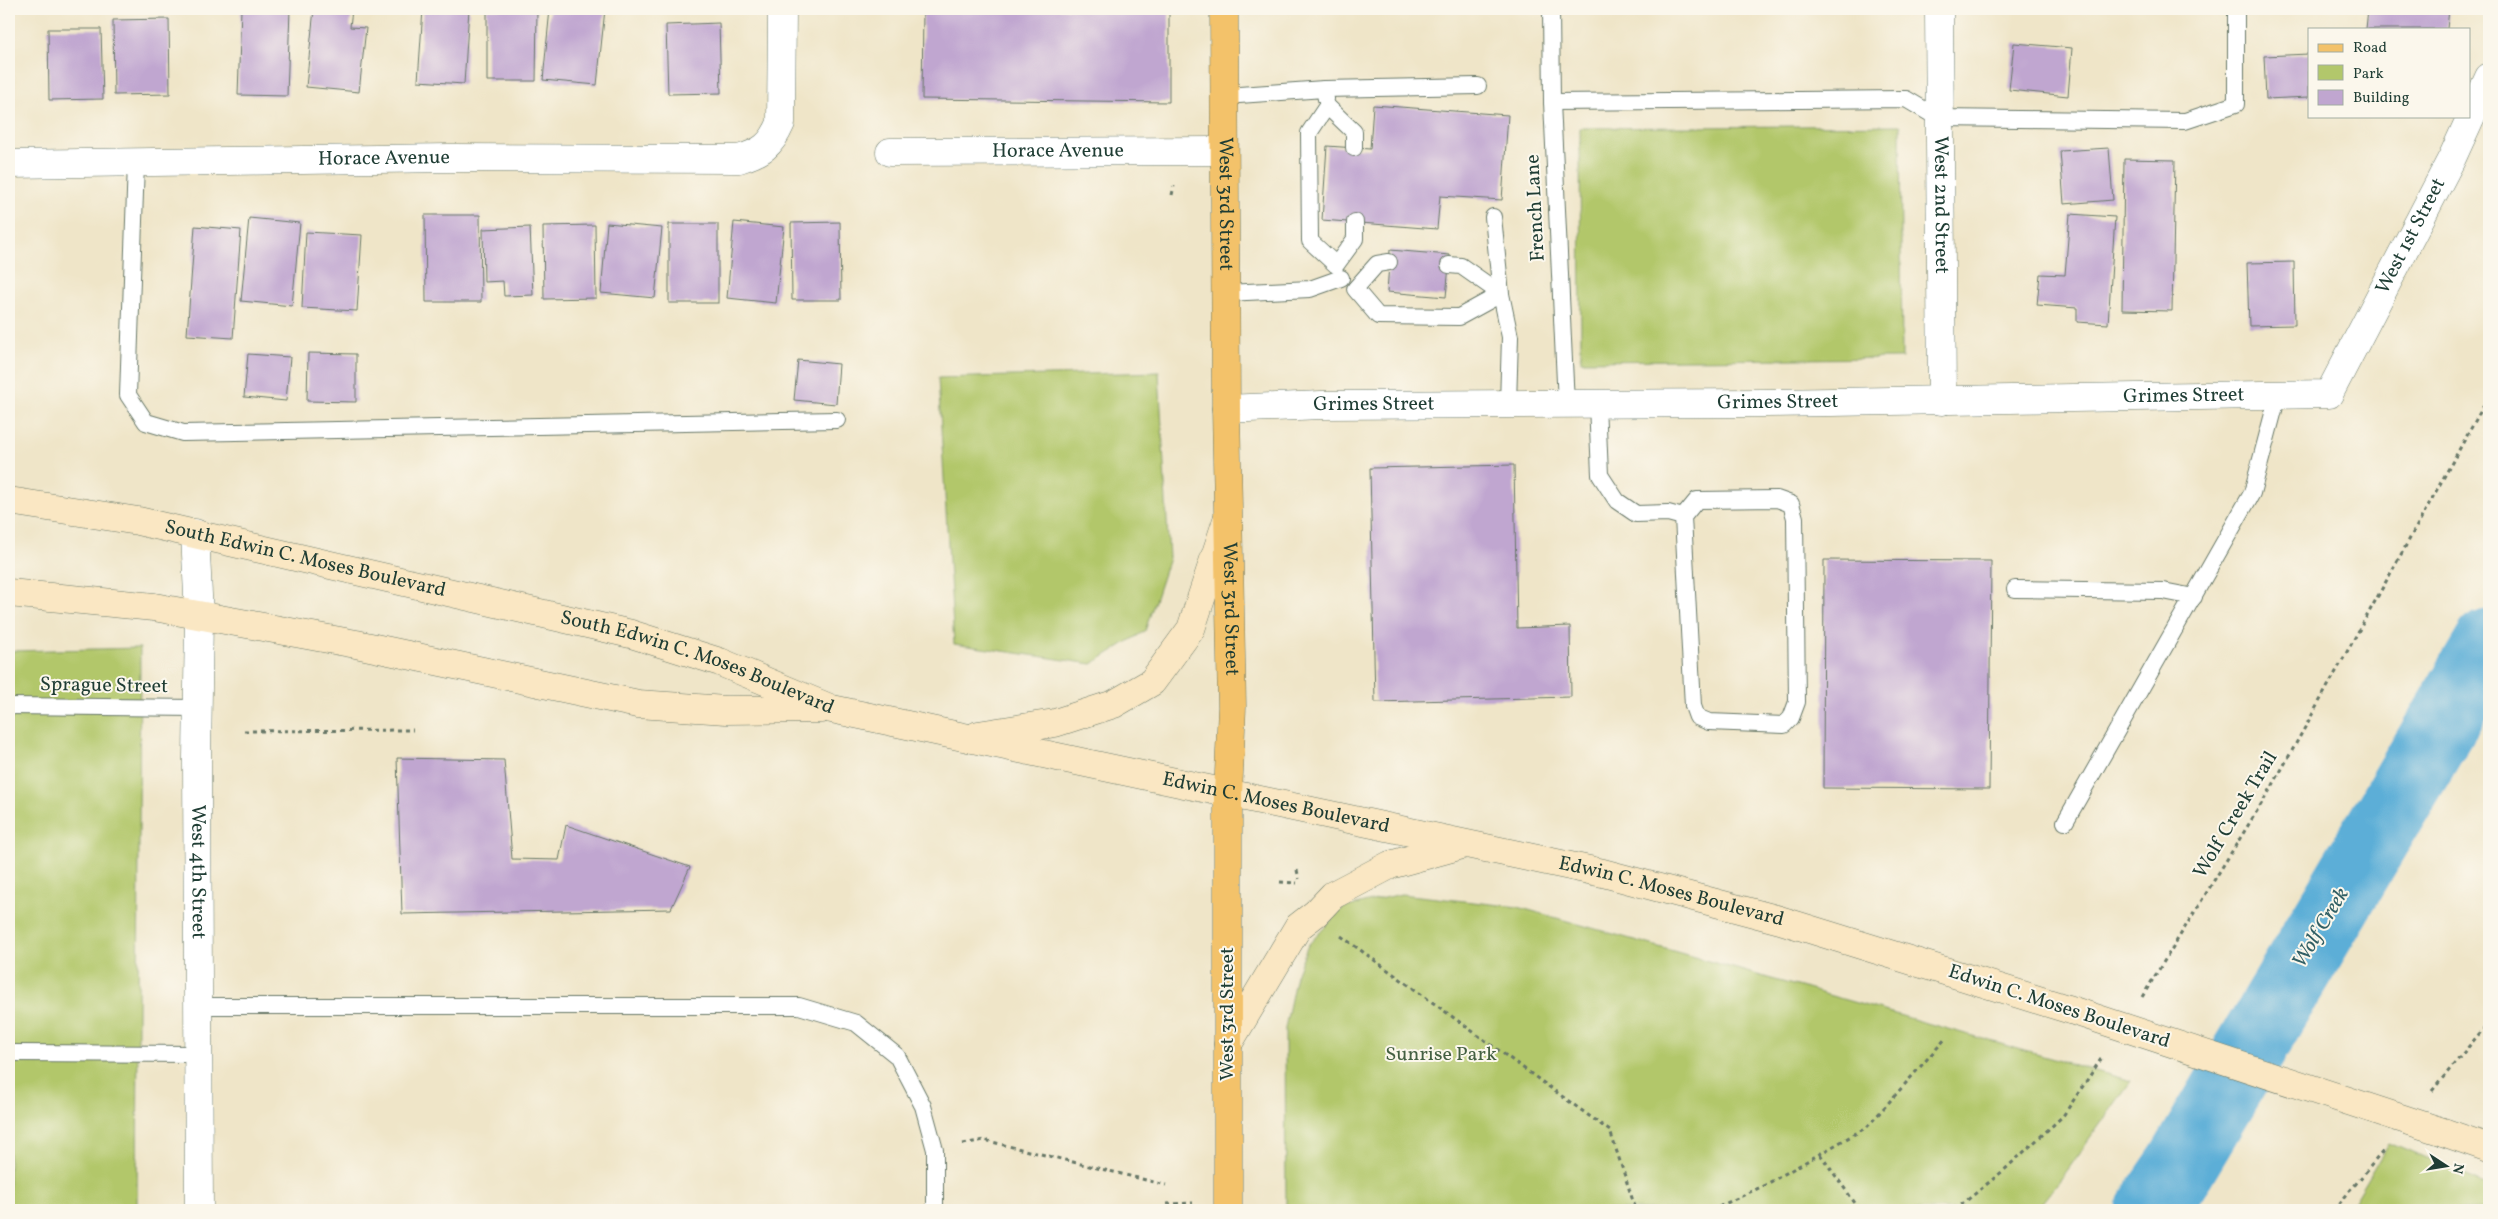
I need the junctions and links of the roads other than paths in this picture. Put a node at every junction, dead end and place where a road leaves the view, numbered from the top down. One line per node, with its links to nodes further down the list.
1 (782, 9): 16 (street, Horace Avenue)
2 (1224, 9): 9 (main road, West 3rd Street)
3 (1551, 9): 10 (lane, French Lane)
4 (1939, 9): 12 (street, West 2nd Street)
5 (2236, 9): 12 (lane)
6 (2489, 77): 26 (street, West 1st Street)
7 (1478, 86): 8 (lane)
8 (1324, 89): 9 (lane); 11 (lane)
9 (1225, 96): 14 (main road, West 3rd Street)
10 (1552, 102): 12 (lane); 30 (lane, French Lane)
11 (1327, 106): 13 (lane); 22 (lane)
12 (1938, 118): 28 (street, West 2nd Street)
13 (1354, 148)
14 (1224, 151): 15 (street, Horace Avenue); 24 (main road, West 3rd Street)
15 (890, 152)
16 (136, 163): 17 (street, Horace Avenue); 33 (lane)
17 (9, 164)
18 (1494, 217): 25 (lane)
19 (1355, 222): 22 (lane)
20 (1389, 262): 23 (lane)
21 (1449, 265): 25 (lane)
22 (1339, 271): 23 (lane); 24 (lane)
23 (1355, 289): 25 (lane)
24 (1226, 293): 32 (main road, West 3rd Street)
25 (1501, 294): 29 (lane)
26 (2329, 394): 27 (street, Grimes Street)
27 (2278, 395): 28 (street, Grimes Street); 40 (lane)
28 (1942, 401): 31 (street, Grimes Street)
29 (1508, 404): 30 (street, Grimes Street); 32 (street, Grimes Street)
30 (1566, 404): 31 (street, Grimes Street)
31 (1597, 404): 36 (lane)
32 (1226, 409): 35 (main road, West 3rd Street)
33 (837, 420)
34 (9, 501): 37 (main road, South Edwin C. Moses Boulevard)
35 (1229, 517): 45 (main road); 46 (main road, West 3rd Street)
36 (1683, 517): 36 (lane)
37 (194, 533): 41 (street, West 4th Street); 44 (main road, South Edwin C. Moses Boulevard)
38 (2015, 589): 40 (lane)
39 (9, 593): 41 (main road, South Edwin C. Moses Boulevard)
40 (2194, 597): 47 (lane)
41 (199, 616): 43 (street, West 4th Street); 44 (main road, South Edwin C. Moses Boulevard)
42 (9, 706): 43 (lane, Sprague Street)
43 (198, 708): 49 (street, West 4th Street)
44 (832, 709): 45 (main road, Edwin C. Moses Boulevard)
45 (962, 738): 46 (main road, Edwin C. Moses Boulevard)
46 (1228, 794): 48 (main road, Edwin C. Moses Boulevard); 50 (main road, West 3rd Street)
47 (2065, 822)
48 (1467, 844): 50 (main road); 53 (main road, Edwin C. Moses Boulevard, bridge)
49 (199, 1006): 52 (street, West 4th Street); 55 (lane)
50 (1228, 1044): 56 (main road, West 3rd Street)
51 (9, 1053): 52 (lane)
52 (200, 1054): 54 (street, West 4th Street)
53 (2489, 1148)
54 (199, 1210)
55 (935, 1210)
56 (1228, 1210)

